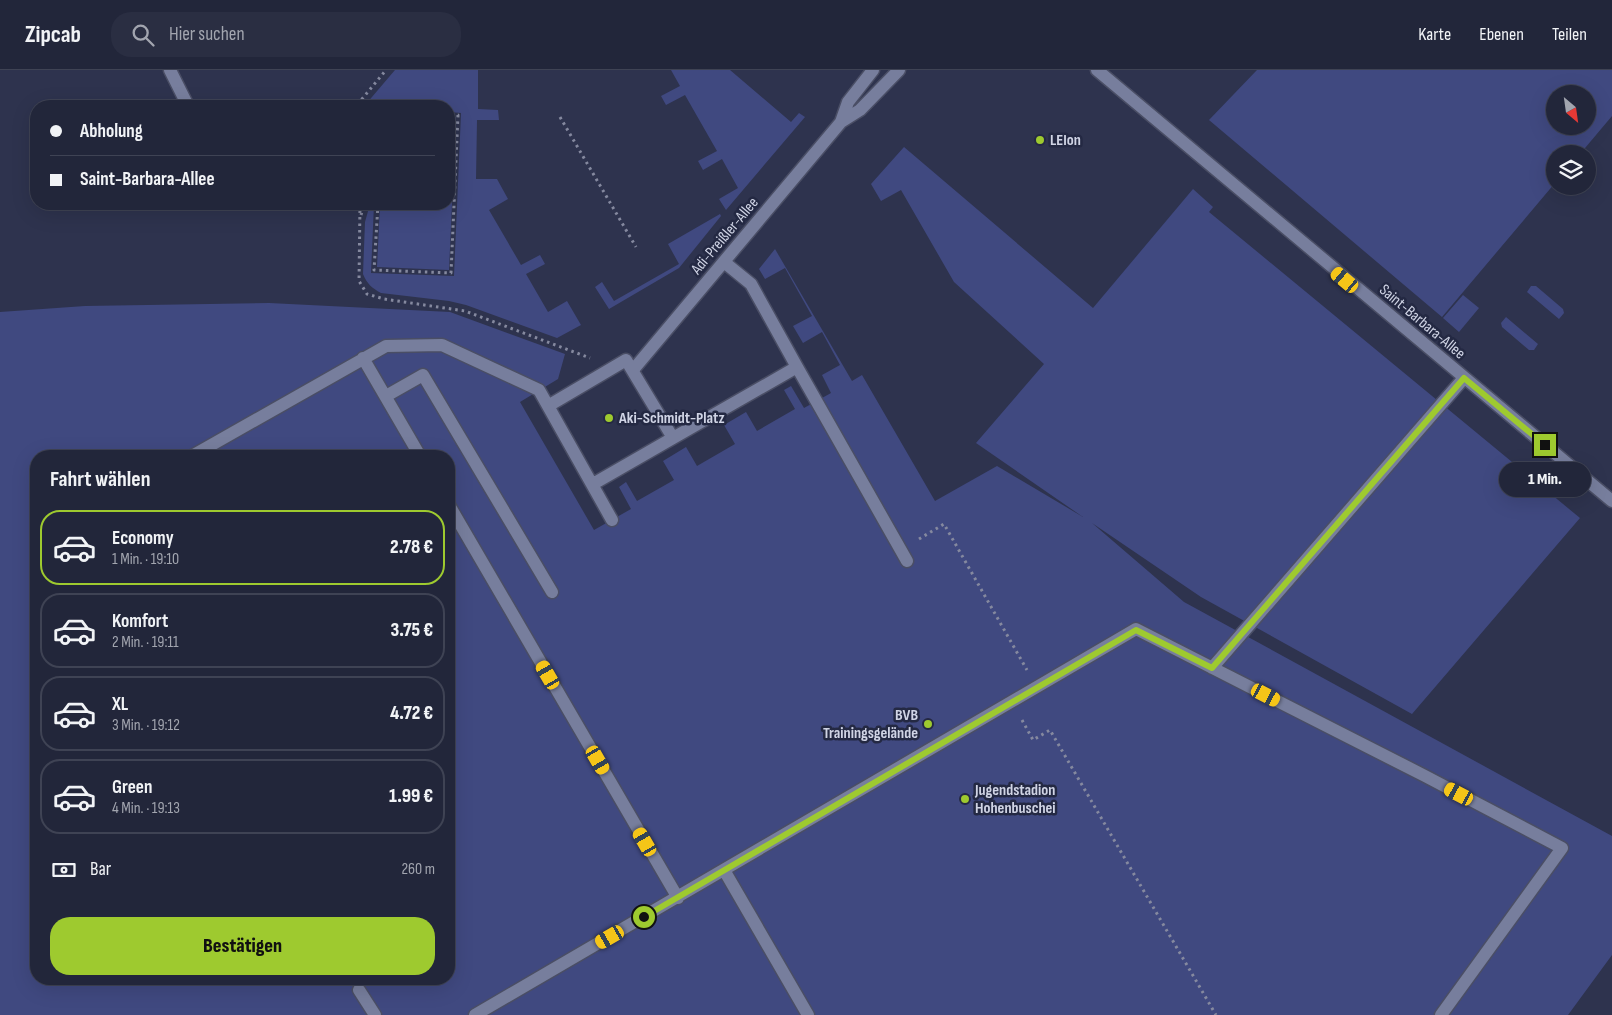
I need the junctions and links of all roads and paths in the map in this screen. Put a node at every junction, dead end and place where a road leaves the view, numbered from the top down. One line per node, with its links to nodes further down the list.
1 (170, 70): 6 (street)
2 (386, 70): 7 (path)
3 (873, 70): 10 (street, Adi-Preißler-Allee)
4 (899, 70): 10 (street, Adi-Preißler-Allee)
5 (1097, 70): 23 (street, Saint-Barbara-Allee)
6 (185, 100)
7 (362, 100)
8 (455, 115): 11 (path)
9 (560, 117): 17 (path)
10 (841, 122): 18 (street, Adi-Preißler-Allee)
11 (455, 183)
12 (360, 210): 16 (path)
13 (362, 210): 16 (path)
14 (378, 210): 15 (path)
15 (454, 210)
16 (359, 221): 20 (path)
17 (636, 247)
18 (724, 262): 21 (street); 22 (street, Adi-Preißler-Allee)
19 (363, 358): 24 (street); 25 (street); 27 (street)
20 (596, 360)
21 (797, 367): 26 (street); 33 (street)
22 (633, 370): 25 (street); 26 (street)
23 (1464, 378): 30 (street, Saint-Barbara-Allee); 35 (street)
24 (386, 396): 28 (street); 34 (street)
25 (548, 406): 29 (street)
26 (673, 438): 29 (street)
27 (202, 450)
28 (417, 450)
29 (593, 484): 32 (street)
30 (1612, 502)
31 (455, 515): 39 (street)
32 (612, 520)
33 (904, 555): 36 (path)
34 (552, 592)
35 (1212, 668): 36 (street); 45 (street)
36 (1037, 688): 38 (street)
37 (1033, 740): 44 (path)
38 (724, 870): 39 (street); 43 (street)
39 (678, 898): 42 (street)
40 (359, 990): 41 (street)
41 (375, 1015)
42 (475, 1015)
43 (808, 1015)
44 (1216, 1015)
45 (1441, 1015)

